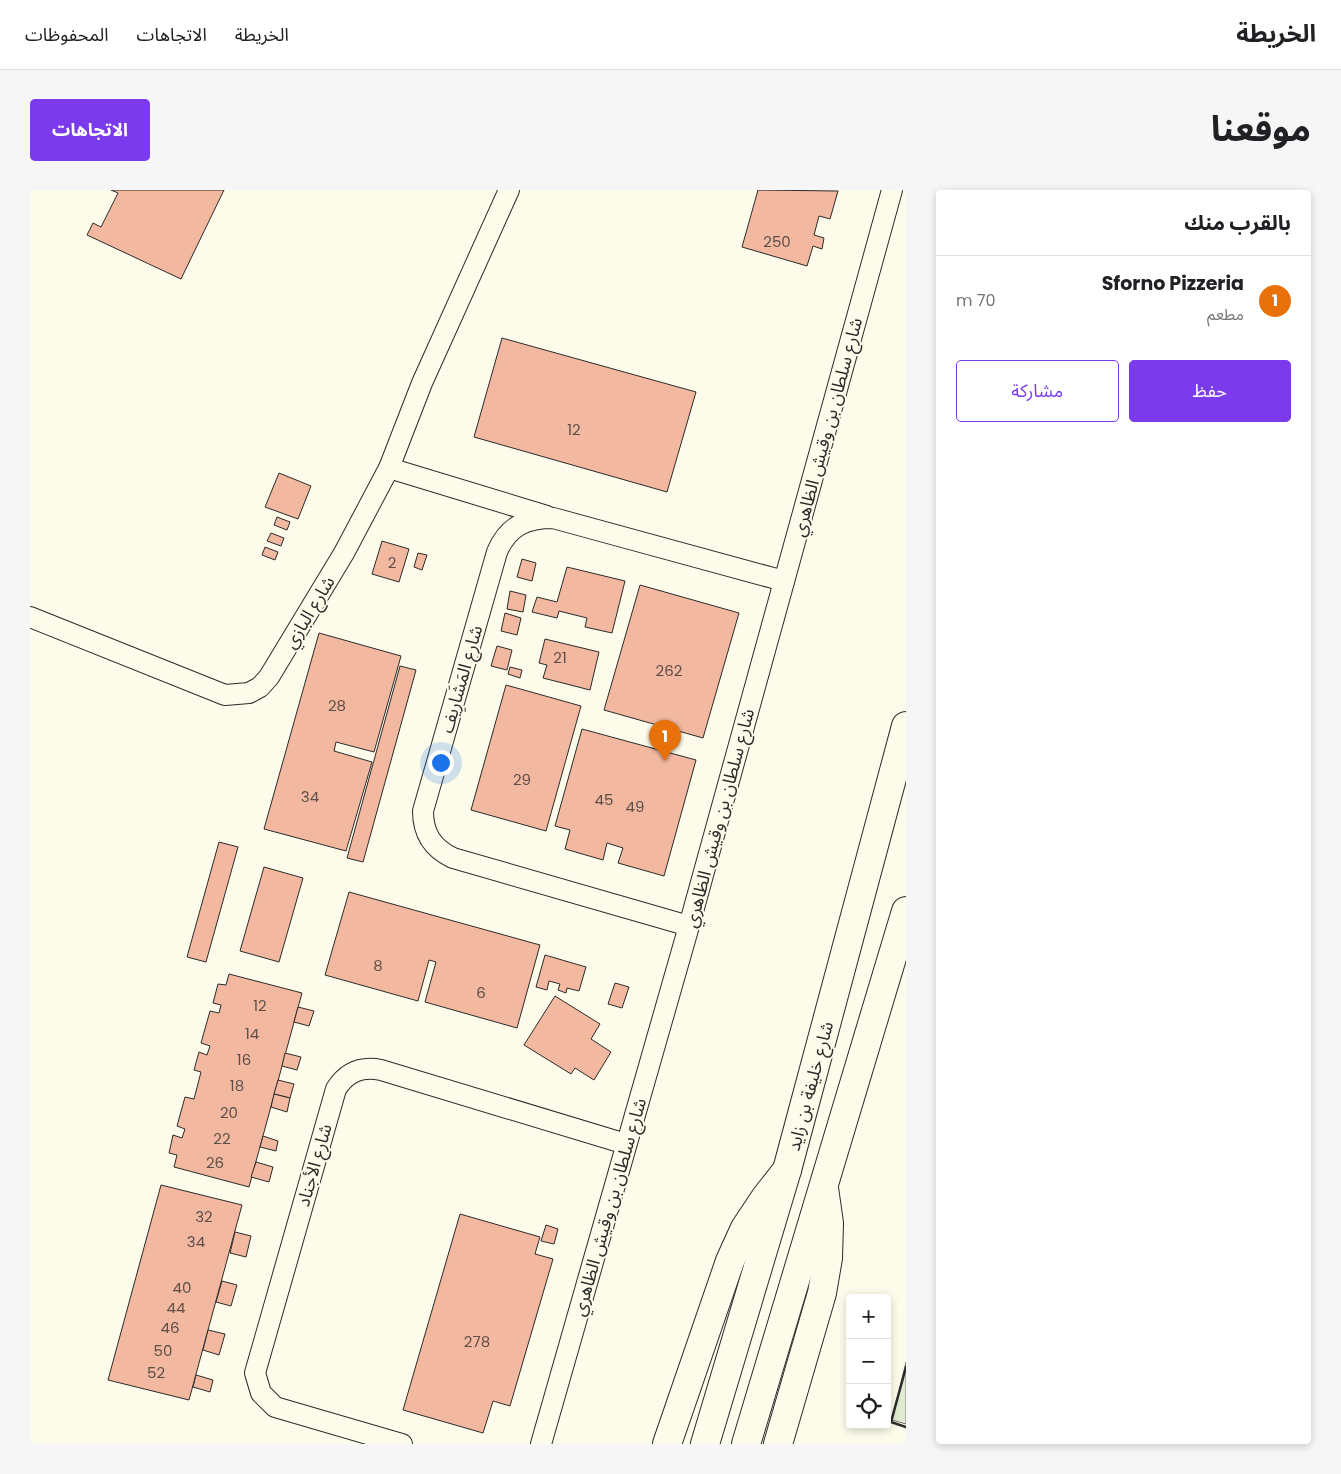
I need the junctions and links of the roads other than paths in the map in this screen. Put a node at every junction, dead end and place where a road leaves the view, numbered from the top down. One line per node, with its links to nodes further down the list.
1 (509, 190): 3 (street, شارع البازي)
2 (892, 190): 5 (street, شارع سلطان بن وقيش الظاهري)
3 (388, 468): 4 (street); 6 (street, شارع البازي)
4 (553, 518): 5 (street, شارع المَشَارِيف); 9 (street, شارع المَشَارِيف)
5 (784, 581): 9 (street, شارع سلطان بن وقيش الظاهري)
6 (30, 617)
7 (906, 726): 11 (main road, شارع خليفة بن زايد)
8 (906, 911): 12 (main road)
9 (690, 926): 10 (street, شارع سلطان بن وقيش الظاهري)
10 (626, 1144): 13 (street, شارع الأجناد); 14 (street, شارع سلطان بن وقيش الظاهري)
11 (788, 1170): 15 (main road); 16 (main road, شارع خليفة بن زايد)
12 (824, 1188): 17 (main road); 18 (main road)
13 (402, 1444)
14 (541, 1444)
15 (667, 1444)
16 (706, 1444)
17 (746, 1444)
18 (778, 1444)

